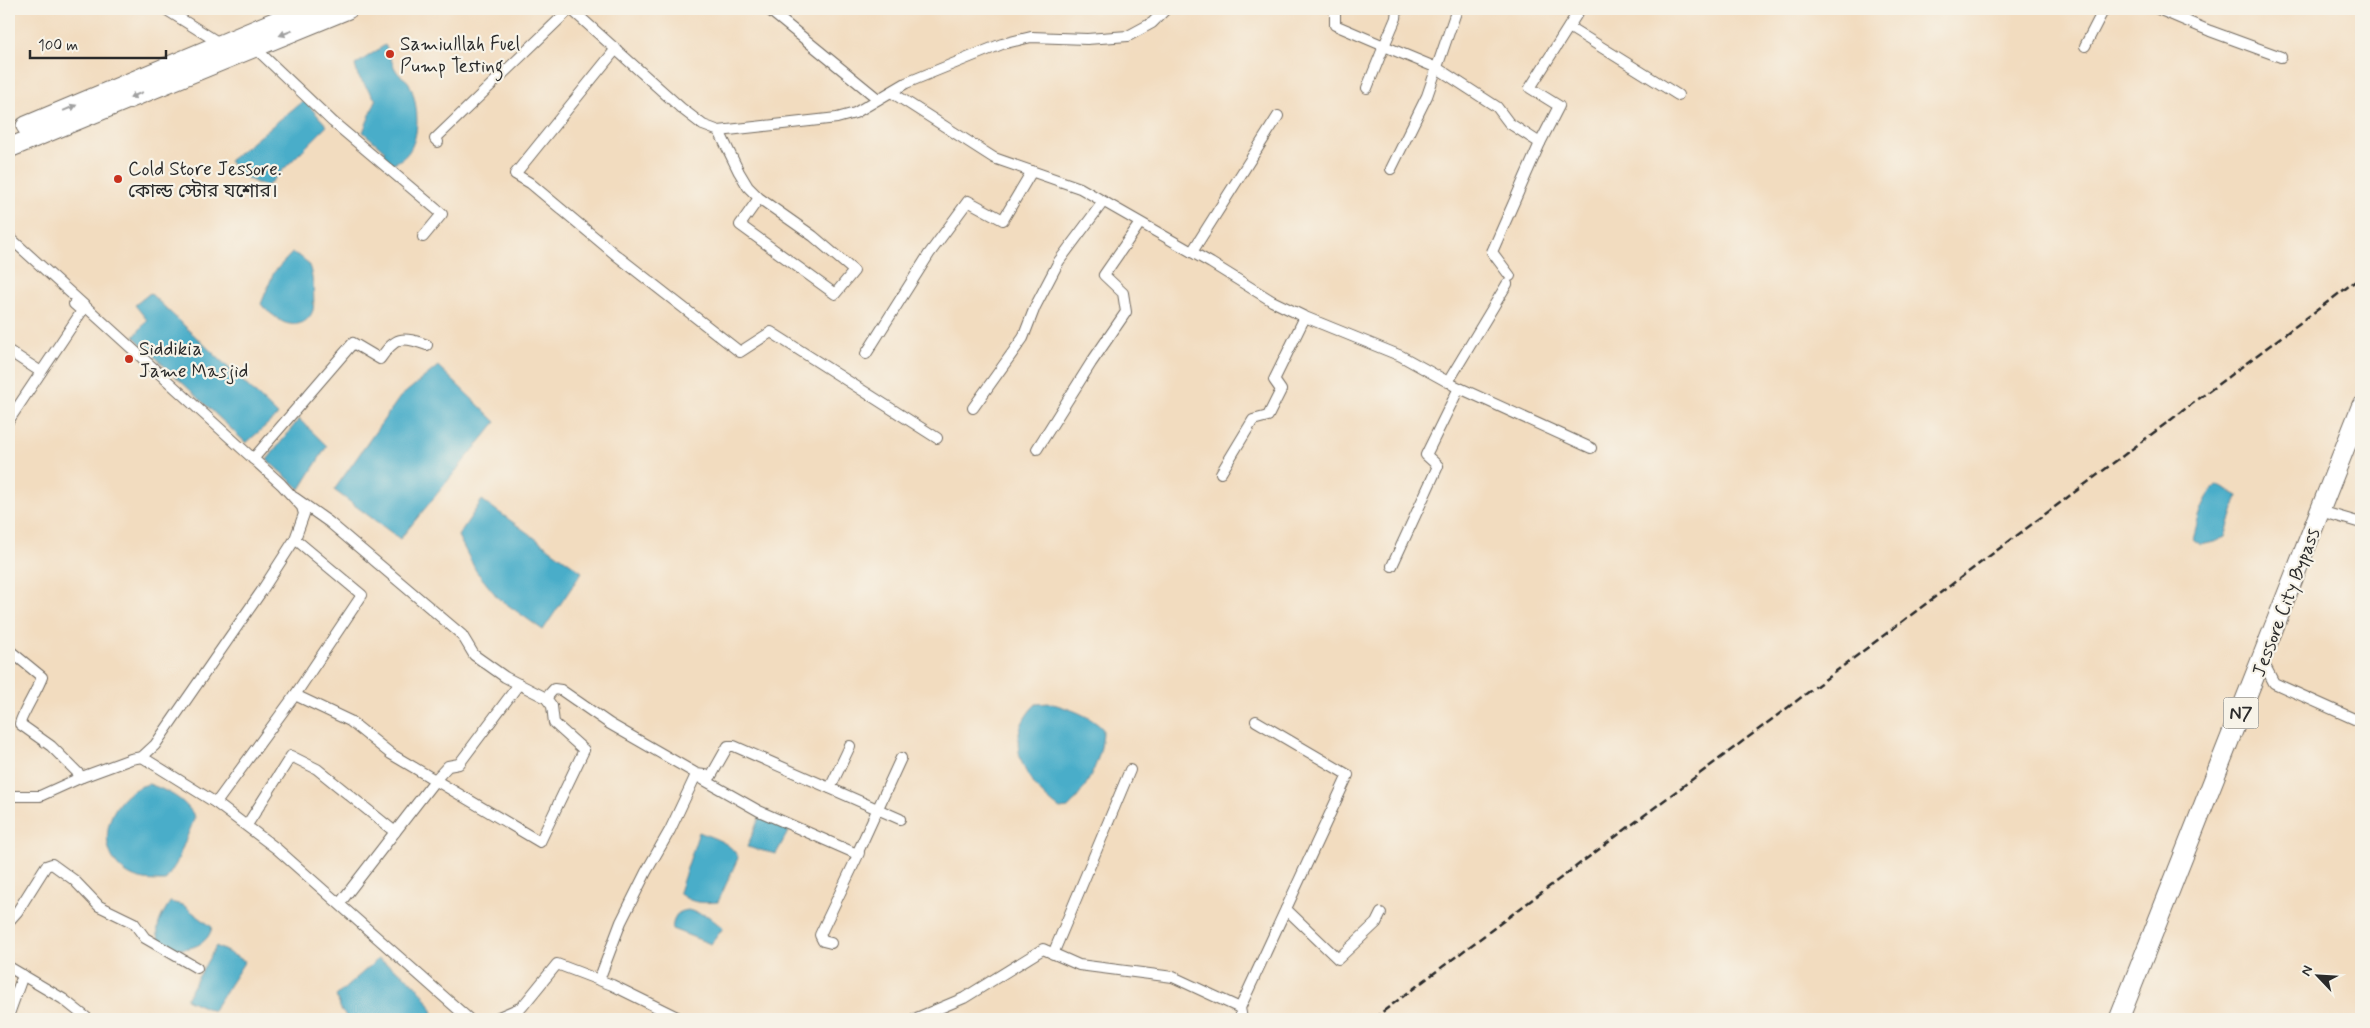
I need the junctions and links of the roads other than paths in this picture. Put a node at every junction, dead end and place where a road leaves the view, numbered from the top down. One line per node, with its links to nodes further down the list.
1 (165, 9): 14 (street)
2 (305, 9): 14 (highway)
3 (348, 9): 15 (highway, one-way to 15)
4 (571, 9): 18 (street); 28 (street)
5 (768, 9): 24 (street)
6 (1166, 9): 22 (street)
7 (1335, 9): 16 (street)
8 (1398, 9): 16 (street)
9 (1457, 9): 20 (street)
10 (1580, 9): 13 (street)
11 (2104, 9): 17 (street)
12 (2158, 9): 19 (street)
13 (1569, 27): 23 (street); 29 (street)
14 (221, 44): 27 (highway, one-way to 14)
15 (253, 46): 30 (highway, one-way to 30); 37 (street)
16 (1384, 46): 20 (street); 21 (street)
17 (2085, 46)
18 (616, 49): 26 (street); 50 (street)
19 (2281, 57)
20 (1437, 68): 29 (street); 31 (street)
21 (1367, 88)
22 (891, 92): 24 (street); 32 (street)
23 (1678, 95)
24 (878, 99): 26 (street)
25 (1278, 116): 39 (street)
26 (719, 131): 33 (street)
27 (9, 134)
28 (438, 142)
29 (1540, 143): 45 (street)
30 (9, 148)
31 (1392, 169)
32 (1032, 172): 34 (street); 43 (street)
33 (759, 198): 33 (street)
34 (1104, 202): 35 (street); 48 (street)
35 (1140, 223): 39 (street); 52 (street)
36 (9, 237): 53 (street)
37 (423, 237)
38 (9, 244): 44 (street)
39 (1192, 252): 40 (street)
40 (1305, 317): 45 (street); 54 (street)
41 (427, 345): 53 (street)
42 (9, 351): 44 (street)
43 (866, 354)
44 (41, 372): 49 (street)
45 (1448, 382): 46 (street)
46 (1459, 388): 51 (street); 59 (street)
47 (2361, 407): 56 (highway, Jessore City Bypass / N7)
48 (973, 408)
49 (9, 420)
50 (937, 438)
51 (1590, 448)
52 (1037, 449)
53 (253, 459): 55 (street)
54 (1222, 473)
55 (295, 498): 58 (street); 62 (street)
56 (2320, 511): 57 (street); 61 (highway, Jessore City Bypass / N7)
57 (2361, 523)
58 (295, 539): 63 (street); 68 (street)
59 (1392, 566)
60 (9, 650): 71 (street)
61 (2262, 660): 66 (street); 99 (highway, Jessore City Bypass / N7)
62 (520, 684): 64 (street); 72 (street)
63 (295, 696): 72 (street); 75 (street)
64 (546, 698): 72 (street); 73 (street)
65 (1256, 721): 82 (street)
66 (2361, 722)
67 (850, 746): 73 (street)
68 (142, 757): 71 (street); 75 (street)
69 (901, 758): 76 (street)
70 (1130, 770): 86 (street)
71 (82, 777): 74 (street)
72 (436, 779): 79 (street)
73 (830, 788): 76 (street)
74 (9, 796)
75 (216, 803): 78 (street)
76 (877, 809): 77 (street); 80 (street)
77 (900, 819)
78 (247, 825): 79 (street); 81 (street)
79 (395, 832): 81 (street)
80 (858, 852): 85 (street); 90 (street)
81 (340, 904): 93 (street)
82 (1286, 909): 83 (street); 91 (street)
83 (1381, 913)
84 (9, 921): 88 (street)
85 (831, 943)
86 (1053, 954): 91 (street); 97 (street)
87 (9, 967): 89 (street)
88 (197, 968)
89 (23, 975): 92 (street); 94 (street)
90 (599, 980): 95 (street); 96 (street)
91 (1240, 1008): 98 (street)
92 (9, 1014)
93 (467, 1018)
94 (88, 1019)
95 (494, 1019)
96 (681, 1019)
97 (914, 1019)
98 (1242, 1019)
99 (2119, 1019)

